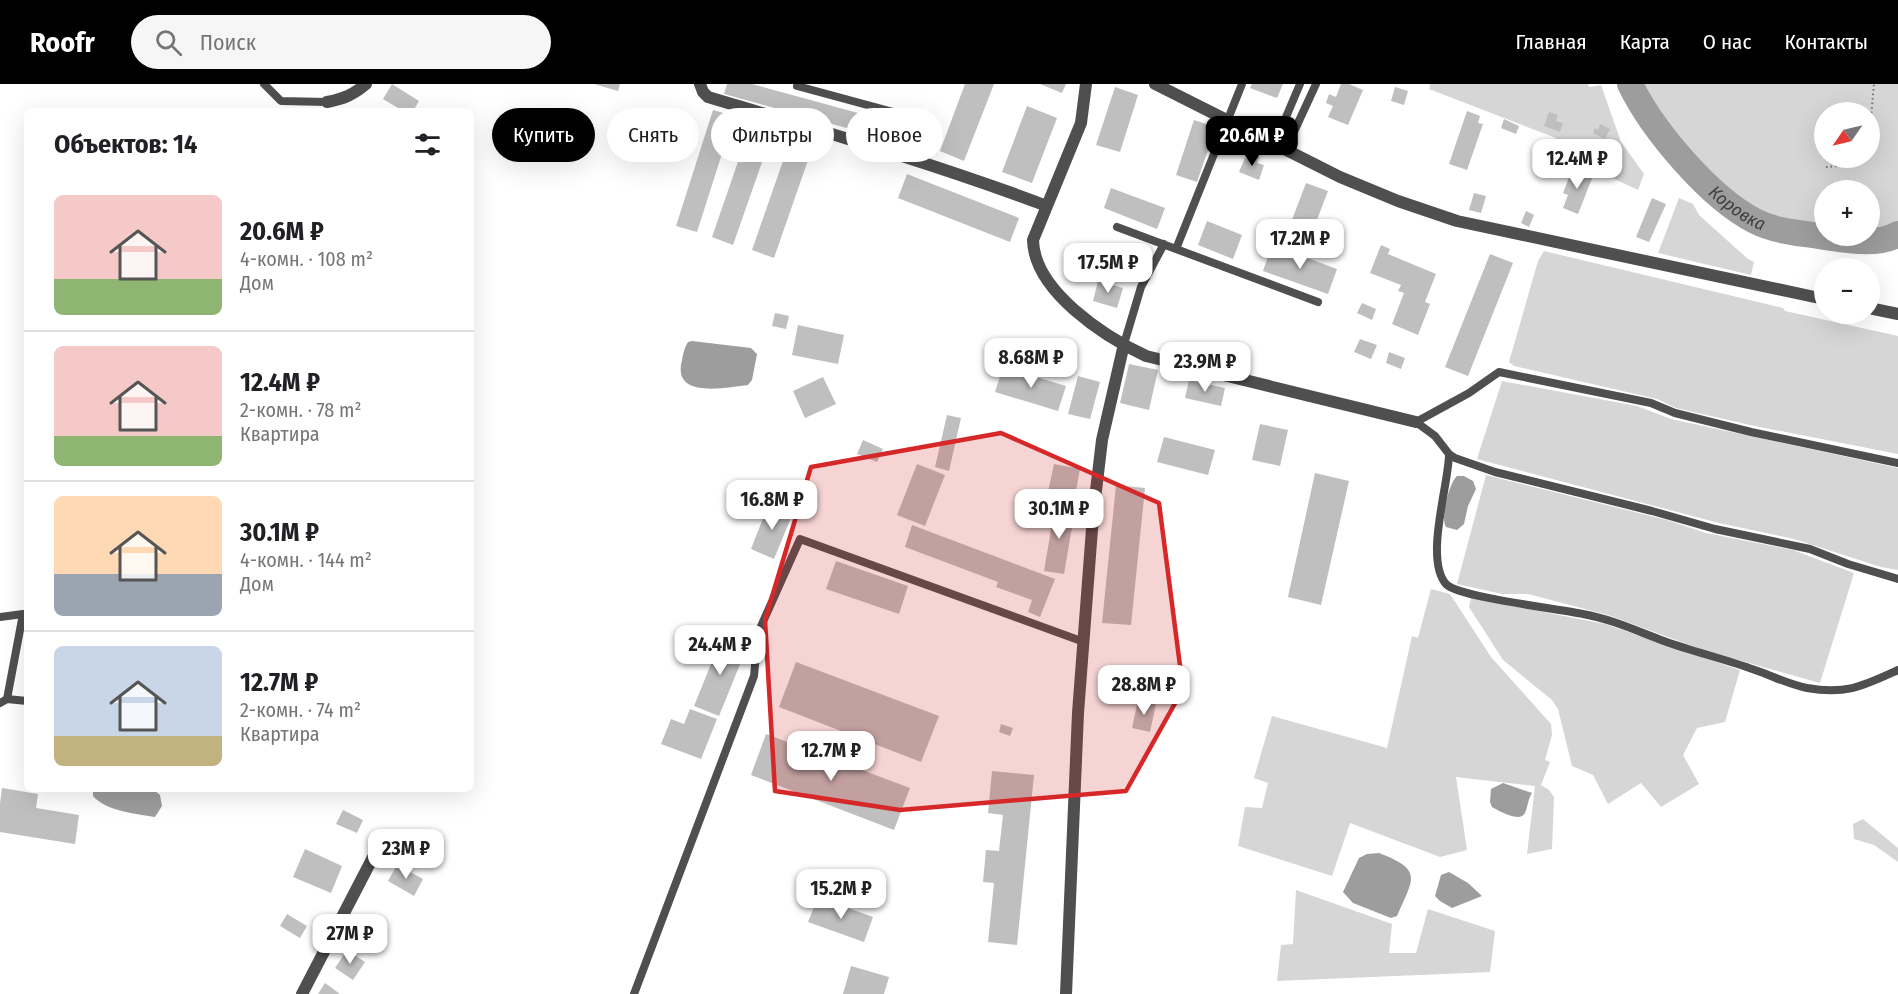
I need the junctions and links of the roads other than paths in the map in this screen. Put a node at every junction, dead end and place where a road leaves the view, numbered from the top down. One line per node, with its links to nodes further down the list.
1 (264, 84): 10 (lane)
2 (366, 84): 10 (street)
3 (700, 84): 13 (street)
4 (1086, 84): 17 (street)
5 (1155, 84): 12 (street)
6 (1242, 84): 12 (lane)
7 (1300, 84): 14 (lane)
8 (1316, 84): 15 (lane)
9 (797, 86): 11 (lane)
10 (327, 102)
11 (878, 108)
12 (1227, 119): 14 (street); 20 (lane)
13 (846, 138)
14 (1275, 143): 15 (street)
15 (1286, 149): 21 (street)
16 (924, 162): 17 (street)
17 (1047, 206): 25 (street)
18 (1117, 227): 19 (lane)
19 (1164, 244): 20 (lane); 25 (lane)
20 (1176, 249): 22 (lane)
21 (1814, 297)
22 (1318, 302)
23 (1880, 310): 24 (street)
24 (1898, 314)
25 (1124, 344): 26 (street); 33 (street)
26 (1416, 422): 27 (lane); 28 (lane)
27 (1449, 454): 29 (lane); 34 (lane)
28 (1898, 463)
29 (1898, 579)
30 (24, 613): 31 (lane)
31 (0, 617)
32 (24, 617): 35 (lane)
33 (1083, 642): 39 (lane); 40 (street)
34 (1898, 670)
35 (4, 701): 36 (lane)
36 (24, 701)
37 (384, 836): 38 (street)
38 (302, 994)
39 (634, 994)
40 (1066, 994)

